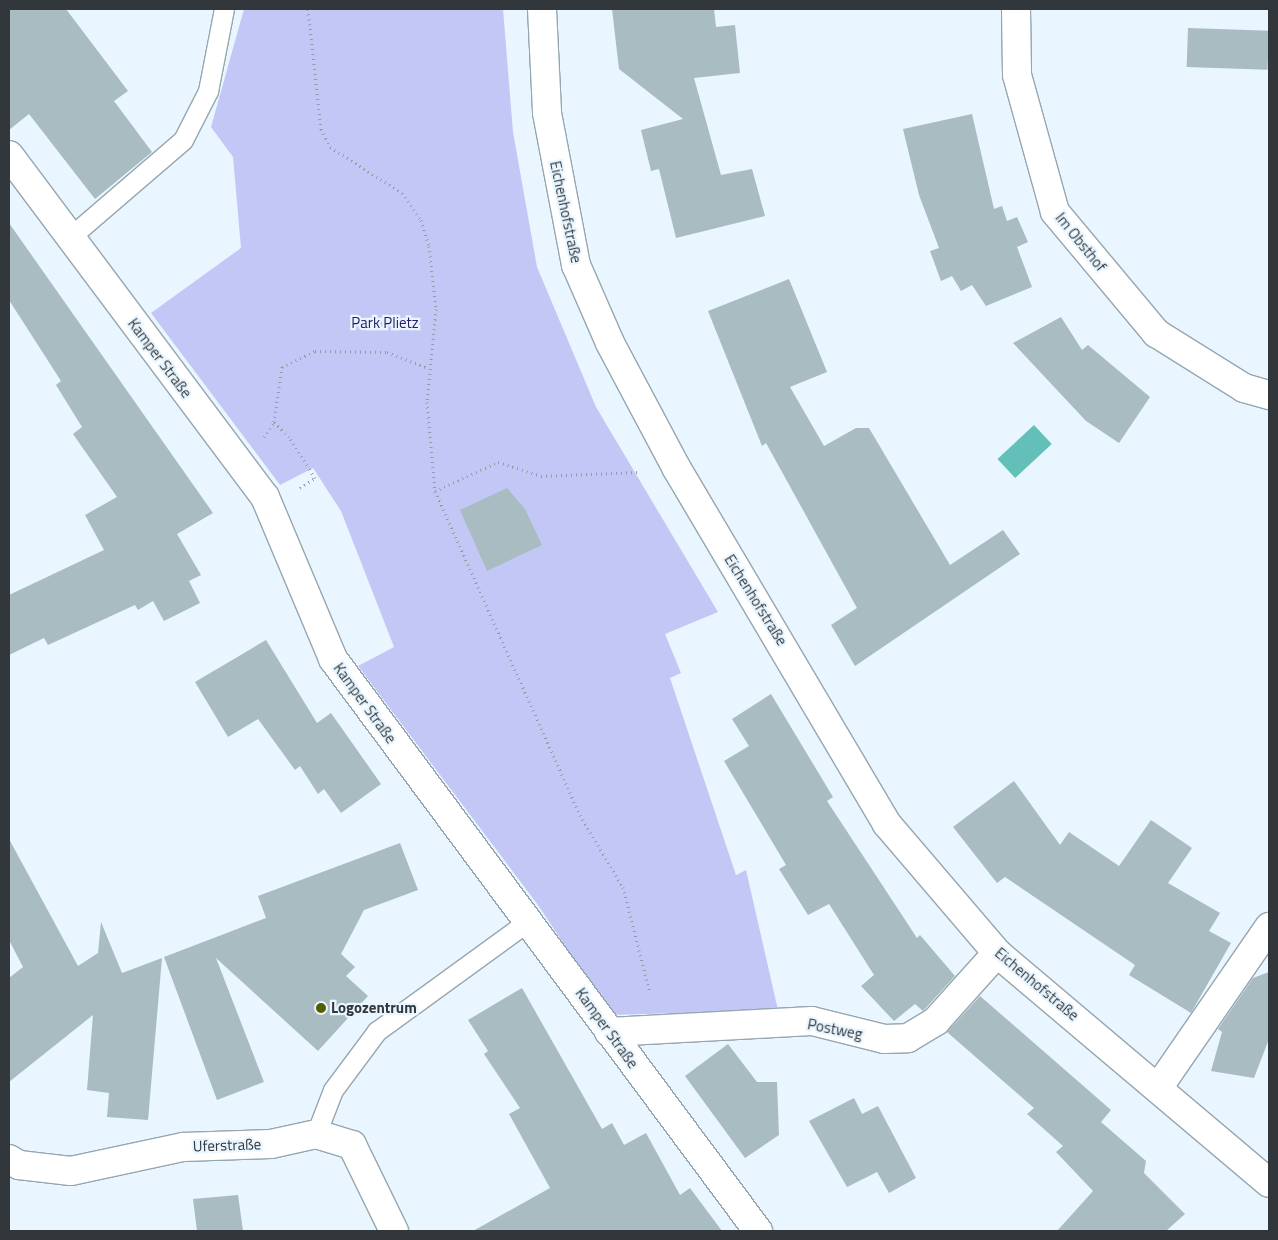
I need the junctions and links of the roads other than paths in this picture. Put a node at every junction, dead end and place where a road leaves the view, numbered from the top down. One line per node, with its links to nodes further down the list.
1 (224, 9): 5 (lane)
2 (542, 9): 9 (street, Eichenhofstraße)
3 (1016, 9): 6 (street, Im Obsthof)
4 (9, 155): 5 (street, Kamper Straße)
5 (70, 238): 7 (street, Kamper Straße)
6 (1269, 395)
7 (530, 920): 10 (street, Kamper Straße); 12 (lane)
8 (1269, 927): 11 (street)
9 (997, 953): 10 (street, Postweg); 11 (street, Eichenhofstraße)
10 (609, 1032): 16 (street, Kamper Straße)
11 (1158, 1088): 14 (street, Eichenhofstraße)
12 (316, 1134): 13 (street, Uferstraße); 15 (street, Uferstraße)
13 (9, 1159)
14 (1269, 1183)
15 (394, 1231)
16 (758, 1231)

